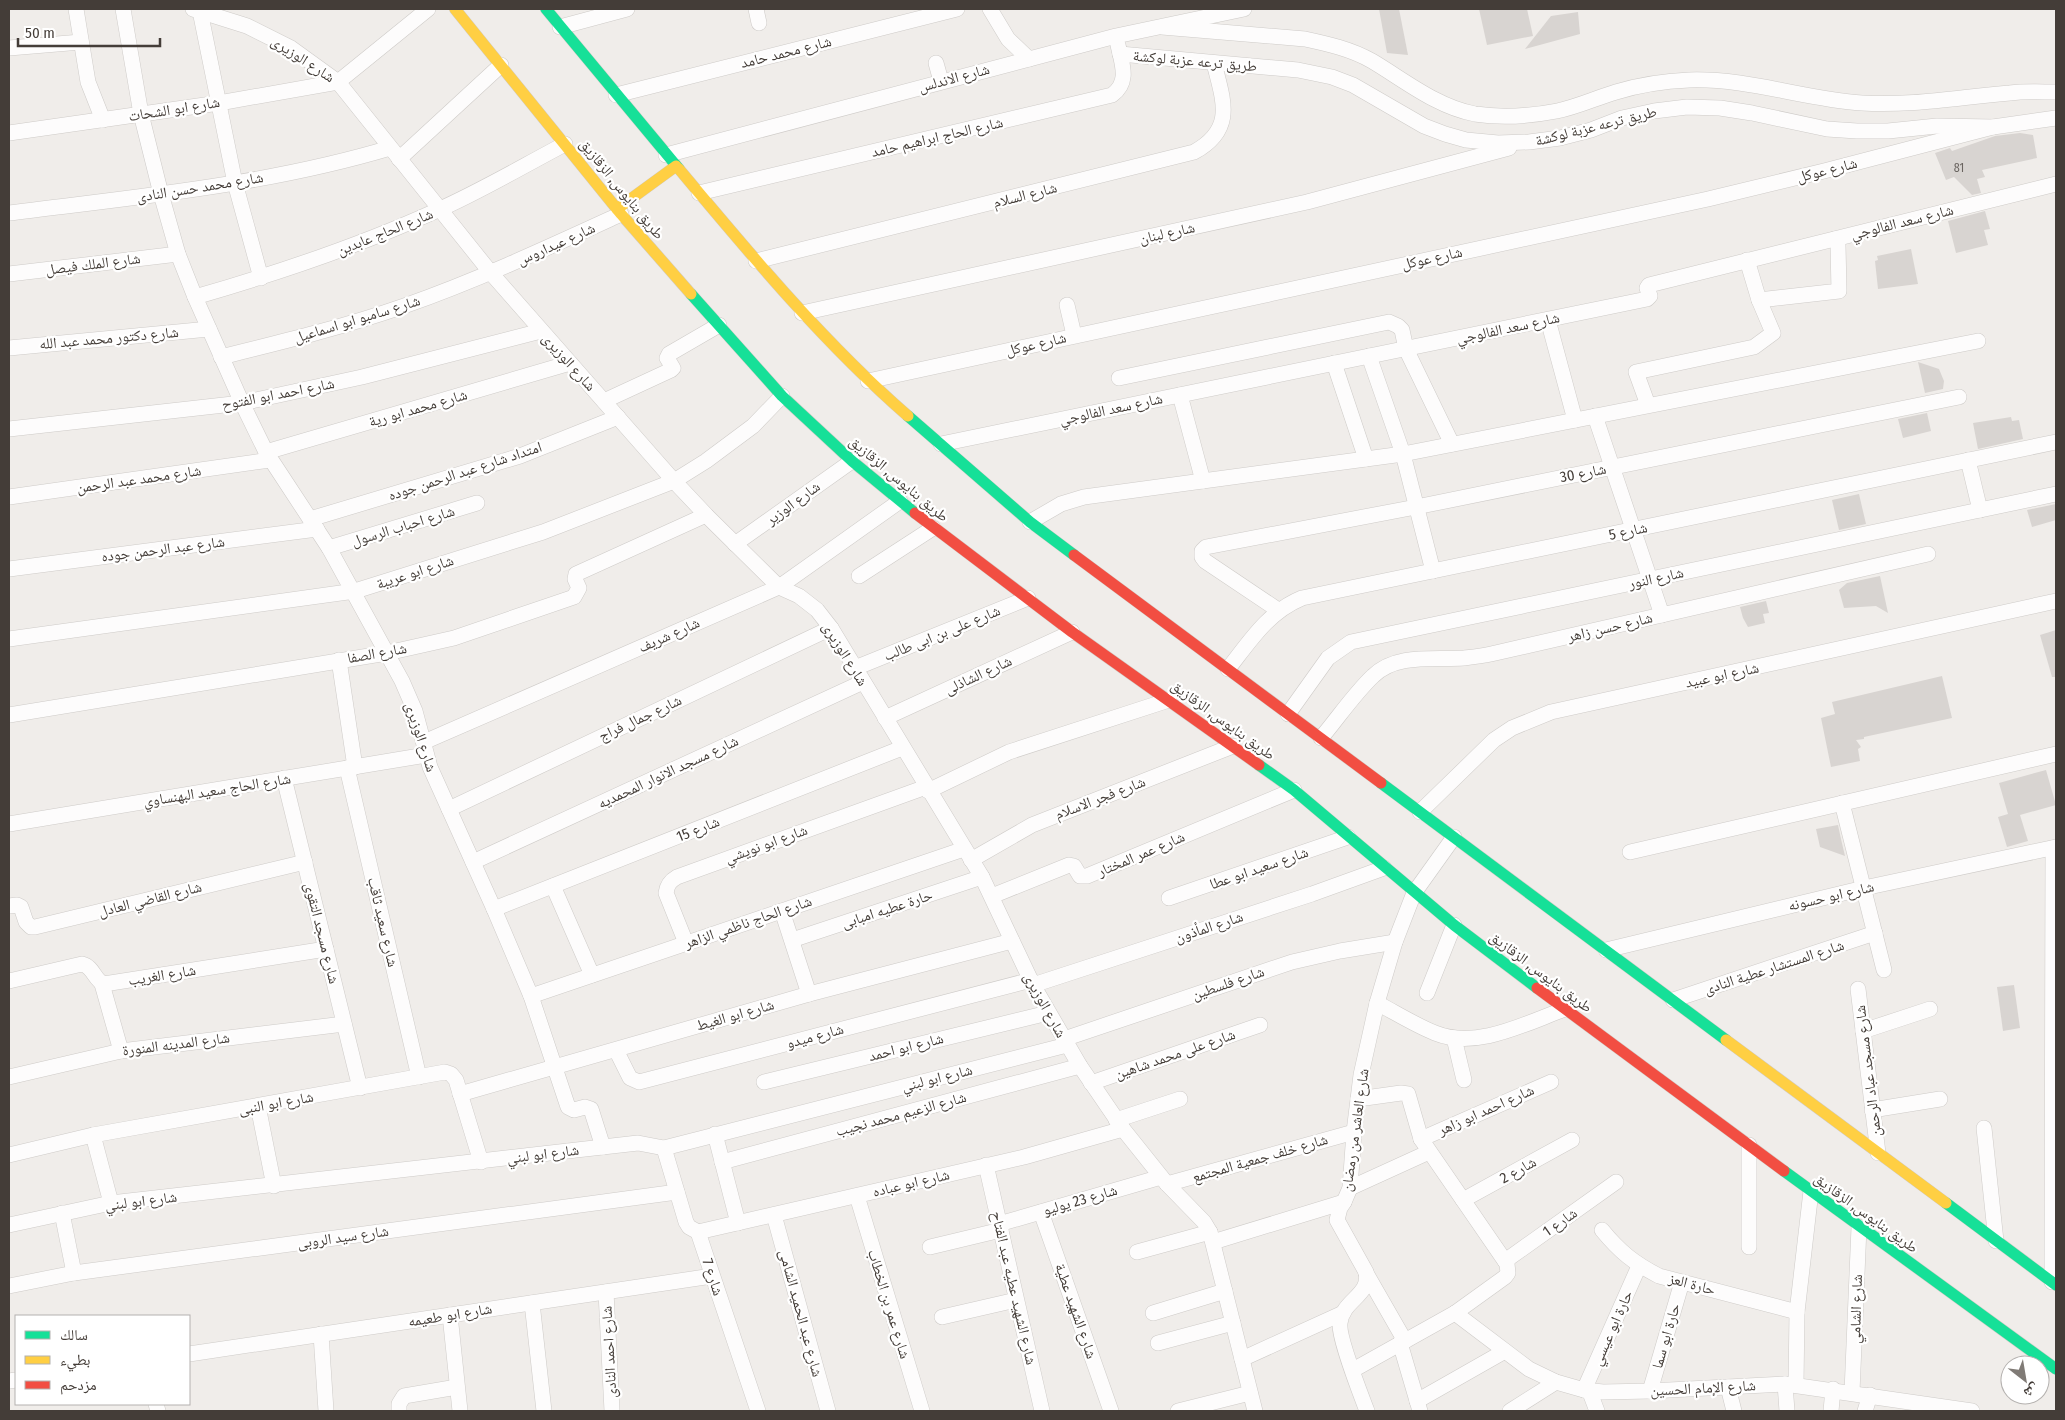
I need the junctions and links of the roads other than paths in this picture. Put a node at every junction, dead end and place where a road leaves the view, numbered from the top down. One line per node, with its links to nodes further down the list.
1 (76, 9): 14 (street)
2 (123, 9): 26 (street, شارع الوزيرى)
3 (428, 9): 22 (street)
4 (455, 9): 20 (main road, طريق بنايوس, الزقازيق)
5 (546, 9): 12 (main road)
6 (627, 9): 12 (street)
7 (957, 9): 24 (street, شارع محمد حامد)
8 (990, 9): 17 (street)
9 (1244, 9): 11 (street, شارع الاندلس)
10 (197, 10): 22 (street, شارع الوزيرى); 25 (street)
11 (1162, 26): 13 (street, شارع الاندلس); 23 (street, طريق ترعه عزبة لوكشة)
12 (560, 27): 24 (main road)
13 (1116, 36): 16 (street, شارع الحاج ابراهيم حامد); 17 (street, شارع الاندلس)
14 (81, 42): 15 (street); 28 (street)
15 (9, 48)
16 (1120, 54): 18 (street, طريق ترعه عزبة لوكشة); 38 (street, شارع الحاج ابراهيم حامد)
17 (1029, 59): 21 (street, شارع الاندلس)
18 (1214, 63): 31 (street, طريق ترعه عزبة لوكشة); 46 (street, شارع السلام)
19 (936, 64): 21 (street)
20 (501, 65): 32 (main road, طريق بنايوس, الزقازيق); 33 (street)
21 (941, 81): 34 (street, شارع الاندلس)
22 (338, 82): 25 (street, شارع ابو الشحات); 33 (street, شارع الوزيرى)
23 (2056, 92)
24 (616, 94): 34 (main road)
25 (218, 102): 26 (street, شارع ابو الشحات); 36 (street)
26 (141, 114): 28 (street, شارع ابو الشحات); 39 (street, شارع الوزيرى)
27 (2056, 118): 29 (street, طريق ترعه عزبة لوكشة)
28 (103, 120): 30 (street, شارع ابو الشحات)
29 (1993, 127): 31 (street, طريق ترعه عزبة لوكشة); 58 (street, شارع عوكل)
30 (9, 134)
31 (1529, 142): 53 (street, شارع لبنان)
32 (565, 144): 40 (street, شارع الحاج عابدين); 41 (main road, طريق بنايوس, الزقازيق)
33 (394, 154): 36 (street, شارع محمد حسن النادى); 40 (street, شارع الوزيرى)
34 (666, 154): 35 (main road)
35 (676, 166): 38 (main road); 41 (main road)
36 (235, 182): 39 (street, شارع محمد حسن النادى); 49 (street)
37 (2056, 184): 43 (street, شارع سعد الفالوجي)
38 (699, 193): 46 (main road)
39 (160, 194): 42 (street, شارع محمد حسن النادى); 44 (street, شارع الوزيرى)
40 (439, 210): 47 (street, شارع الوزيرى); 49 (street, شارع الحاج عابدين)
41 (619, 212): 47 (street, شارع عيداروس); 55 (main road, طريق بنايوس, الزقازيق)
42 (9, 213)
43 (1835, 238): 45 (street, شارع سعد الفالوجي); 51 (street)
44 (178, 254): 48 (street, شارع الملك فيصل); 50 (street, شارع الوزيرى)
45 (1747, 260): 51 (street); 54 (street, شارع سعد الفالوجي)
46 (756, 262): 53 (main road)
47 (492, 273): 57 (street, شارع الوزيرى); 63 (street, شارع سامبو ابو اسماعيل)
48 (9, 274)
49 (261, 278): 50 (street, شارع الحاج عابدين)
50 (195, 297): 56 (street, شارع الوزيرى)
51 (1759, 300): 73 (street)
52 (1066, 305): 58 (street)
53 (802, 313): 67 (main road)
54 (1548, 320): 61 (street, شارع سعد الفالوجي); 76 (street)
55 (719, 325): 69 (main road, طريق بنايوس, الزقازيق); 71 (street)
56 (208, 329): 60 (street, شارع دكتور محمد عبد الله); 63 (street, شارع الوزيرى)
57 (541, 331): 64 (street, شارع الوزيرى); 72 (street, شارع احمد ابو الفتوح)
58 (1074, 335): 67 (street, شارع عوكل)
59 (1978, 341): 73 (street)
60 (9, 348)
61 (1406, 349): 62 (street, شارع سعد الفالوجي); 66 (street); 80 (street)
62 (1369, 356): 65 (street, شارع سعد الفالوجي); 81 (street)
63 (221, 357): 72 (street, شارع الوزيرى)
64 (570, 363): 71 (street, شارع الوزيرى); 82 (street, شارع محمد ابو رية)
65 (1334, 363): 68 (street, شارع سعد الفالوجي); 83 (street)
66 (1119, 378)
67 (868, 381): 79 (main road)
68 (1180, 395): 79 (street, شارع سعد الفالوجي); 87 (street)
69 (782, 396): 85 (main road, طريق بنايوس, الزقازيق); 88 (street, شارع ابو عريبة)
70 (1959, 397): 86 (street, شارع 30)
71 (604, 401): 75 (street, شارع الوزيرى)
72 (242, 403): 77 (street, شارع احمد ابو الفتوح); 82 (street, شارع الوزيرى)
73 (1648, 405): 74 (street)
74 (1595, 416): 76 (street); 86 (street)
75 (618, 417): 88 (street, شارع الوزيرى); 97 (street, امتداد شارع عبد الرحمن جوده)
76 (1575, 420): 80 (street)
77 (9, 429)
78 (2056, 442): 84 (street, شارع 5)
79 (941, 444): 96 (main road)
80 (1452, 444): 81 (street)
81 (1403, 454): 83 (street); 93 (street)
82 (268, 456): 90 (street, شارع محمد عبد الرحمن); 97 (street, شارع الوزيرى)
83 (1366, 459): 87 (street)
84 (1968, 460): 94 (street); 99 (street, شارع 5)
85 (852, 461): 91 (main road, طريق بنايوس, الزقازيق); 100 (street, شارع الوزير)
86 (1612, 468): 93 (street, شارع 30); 99 (street)
87 (1203, 480): 96 (street)
88 (674, 481): 95 (street, شارع الوزيرى); 108 (street, شارع ابو عريبة)
89 (2056, 494): 94 (street, شارع النور)
90 (9, 497)
91 (900, 501): 98 (main road, طريق بنايوس, الزقازيق); 107 (street, شارع شريف)
92 (477, 503): 101 (street, شارع احباب الرسول)
93 (1416, 507): 104 (street); 111 (street, شارع 30)
94 (1980, 510): 106 (street, شارع النور)
95 (706, 515): 100 (street, شارع الوزيرى); 116 (street, شارع الصفا)
96 (1030, 522): 119 (main road)
97 (313, 524): 101 (street, شارع الوزيرى); 103 (street, شارع عبد الرحمن جوده)
98 (933, 528): 105 (street); 109 (main road, طريق بنايوس, الزقازيق)
99 (1633, 530): 104 (street, شارع 5); 106 (street)
100 (735, 544): 107 (street, شارع الوزيرى)
101 (329, 548): 108 (street, شارع الوزيرى)
102 (1928, 554): 112 (street, شارع حسن زاهر)
103 (9, 569)
104 (1433, 571): 111 (street, شارع 5)
105 (859, 576)
106 (1650, 579): 112 (street); 122 (street, شارع النور)
107 (779, 587): 113 (street, شارع الوزيرى); 128 (street, شارع شريف)
108 (355, 592): 115 (street, شارع ابو عريبة); 116 (street, شارع الوزيرى)
109 (1028, 598): 114 (main road, طريق بنايوس, الزقازيق); 118 (street, شارع على بن ابى طالب)
110 (2056, 601): 136 (street, شارع ابو عبيد)
111 (1278, 610): 119 (street, شارع 5)
112 (1662, 615): 125 (street, شارع حسن زاهر)
113 (831, 628): 118 (street, شارع الوزيرى); 135 (street, شارع جمال فراج)
114 (1072, 632): 121 (main road, طريق بنايوس, الزقازيق); 124 (street, شارع الشاذلى)
115 (9, 639)
116 (388, 653): 117 (street, شارع الصفا); 128 (street, شارع الوزيرى)
117 (339, 660): 123 (street, شارع الصفا); 130 (street, شارع سعيد ثاقب)
118 (855, 668): 120 (street, شارع الوزيرى)
119 (1228, 669): 122 (main road)
120 (863, 682): 124 (street, شارع الوزيرى); 144 (street, شارع مسجد الانوار المحمديه)
121 (1169, 700): 126 (main road, طريق بنايوس, الزقازيق); 132 (street, شارع ابو نويشي)
122 (1288, 714): 125 (main road)
123 (9, 715)
124 (884, 718): 127 (street, شارع الوزيرى)
125 (1321, 738): 136 (main road)
126 (1234, 746): 133 (main road, طريق بنايوس, الزقازيق); 142 (street, شارع فجر الاسلام)
127 (902, 748): 132 (street, شارع الوزيرى); 147 (street, شارع 15)
128 (425, 749): 130 (street, شارع الحاج سعيد البهنساوي); 135 (street, شارع الوزيرى)
129 (2056, 754): 134 (street)
130 (351, 767): 131 (street, شارع الحاج سعيد البهنساوي); 187 (street, شارع سعيد ثاقب)
131 (284, 778): 137 (street, شارع الحاج سعيد البهنساوي); 143 (street, شارع مسجد التقوى)
132 (927, 789): 142 (street, شارع الوزيرى); 160 (street, شارع ابو نويشي)
133 (1294, 790): 138 (main road, طريق بنايوس, الزقازيق); 150 (street, شارع عمر المختار)
134 (1842, 803): 141 (street); 148 (street)
135 (449, 808): 144 (street, شارع الوزيرى)
136 (1420, 812): 139 (main road)
137 (9, 824)
138 (1348, 837): 145 (main road, طريق بنايوس, الزقازيق); 151 (street, شارع سعيد ابو عطا)
139 (1454, 837): 149 (street, شارع العاشر من رمضان); 162 (main road)
140 (2055, 848): 148 (street, شارع ابو حسونه); 244 (street)
141 (1630, 852)
142 (968, 854): 146 (street, شارع الوزيرى); 154 (street, شارع الحاج ناظمي الزاهر)
143 (305, 862): 152 (street, شارع القاضي العادل); 161 (street, شارع مسجد التقوى)
144 (473, 862): 153 (street, شارع الوزيرى)
145 (1384, 868): 149 (main road, طريق بنايوس, الزقازيق); 166 (street, شارع المأذون)
146 (982, 877): 150 (street, شارع الوزيرى); 157 (street, حارة عطيه امبابى)
147 (553, 886): 153 (street, شارع 15); 164 (street)
148 (1864, 888): 156 (street); 162 (street, شارع ابو حسونه)
149 (1414, 893): 155 (main road, طريق بنايوس, الزقازيق); 159 (street, شارع العاشر من رمضان)
150 (992, 896): 158 (street, شارع الوزيرى)
151 (1170, 898)
152 (9, 906)
153 (494, 909): 171 (street, شارع الوزيرى)
154 (782, 911): 157 (street); 160 (street, شارع الحاج ناظمي الزاهر)
155 (1454, 925): 169 (street); 174 (main road, طريق بنايوس, الزقازيق)
156 (1875, 933): 163 (street); 172 (street, شارع المستشار عطية النادى)
157 (792, 940): 170 (street)
158 (1012, 940): 166 (street, شارع الوزيرى); 170 (street, شارع ابو الغيط)
159 (1395, 942): 173 (street, شارع العاشر من رمضان); 181 (street, شارع فلسطين)
160 (686, 943): 164 (street, شارع الحاج ناظمي الزاهر)
161 (326, 949): 167 (street, شارع الغريب); 177 (street, شارع مسجد التقوى)
162 (1606, 950): 172 (main road)
163 (1884, 970)
164 (592, 975): 171 (street, شارع الحاج ناظمي الزاهر)
165 (9, 981): 167 (street)
166 (1032, 982): 176 (street, شارع الوزيرى); 182 (street, شارع ميدو)
167 (102, 984): 183 (street)
168 (1858, 989): 179 (street, شارع مسجد عباد الرحمن)
169 (1427, 993)
170 (809, 994): 182 (street, شارع ابو الغيط)
171 (531, 996): 185 (street, شارع الوزيرى)
172 (1673, 1000): 210 (main road)
173 (1377, 1003): 180 (street); 195 (street, شارع العاشر من رمضان)
174 (1565, 1009): 180 (street); 206 (main road, طريق بنايوس, الزقازيق)
175 (1930, 1009): 179 (street)
176 (1048, 1013): 181 (street, شارع الوزيرى); 189 (street, شارع ابو احمد)
177 (344, 1024): 183 (street, شارع المدينه المنورة); 192 (street, شارع مسجد التقوى)
178 (1260, 1025): 191 (street, شارع على محمد شاهين)
179 (1863, 1031): 198 (street, شارع مسجد عباد الرحمن)
180 (1454, 1038): 188 (street)
181 (1066, 1042): 184 (street, شارع الوزيرى); 202 (street, شارع ابو لبني)
182 (616, 1050): 185 (street, شارع ابو الغيط)
183 (120, 1051): 186 (street, شارع المدينه المنورة)
184 (1080, 1066): 191 (street, شارع الوزيرى); 213 (street, شارع الزعيم محمد نجيب)
185 (555, 1068): 193 (street, شارع ابو الغيط); 207 (street, شارع الوزيرى)
186 (9, 1076)
187 (419, 1077): 192 (street, شارع ابو النبى); 193 (street, شارع ابو النبى)
188 (1464, 1080)
189 (764, 1082)
190 (1551, 1082): 204 (street, شارع احمد ابو زاهر)
191 (1091, 1083): 199 (street, شارع الوزيرى)
192 (360, 1088): 197 (street, شارع ابو النبى)
193 (460, 1094): 212 (street, شارع ابو النبى)
194 (1180, 1099): 199 (street, شارع ابو عباده)
195 (1358, 1099): 201 (street, شارع العاشر من رمضان); 204 (street)
196 (1940, 1099): 198 (street)
197 (258, 1106): 203 (street, شارع ابو النبى); 217 (street)
198 (1872, 1110): 210 (street, شارع مسجد عباد الرحمن)
199 (1120, 1124): 214 (street, شارع ابو عباده); 215 (street, شارع الوزيرى)
200 (1984, 1128): 234 (street)
201 (1354, 1132): 215 (street, شارع خلف جمعية المجتمع); 220 (street, شارع العاشر من رمضان)
202 (715, 1134): 208 (street, شارع ابو لبني); 213 (street)
203 (92, 1135): 211 (street, شارع ابو النبى); 223 (street)
204 (1421, 1139): 209 (street)
205 (1572, 1140): 222 (street, شارع 2)
206 (1749, 1145): 218 (main road, طريق بنايوس, الزقازيق); 236 (street)
207 (603, 1148): 208 (street, شارع ابو لبني); 212 (street, شارع ابو لبني)
208 (664, 1148): 219 (street, شارع 7)
209 (1430, 1152): 220 (street); 222 (street)
210 (1878, 1153): 234 (main road)
211 (9, 1155)
212 (481, 1162): 217 (street, شارع ابو لبني)
213 (722, 1162): 227 (street)
214 (986, 1166): 221 (street, شارع ابو عباده); 229 (street, شارع الشهيد عطيه عبد الفتاح)
215 (1164, 1180): 224 (street, شارع 23 يوليو); 233 (street, شارع الوزيرى)
216 (1616, 1182): 238 (street, شارع 1)
217 (274, 1186): 223 (street, شارع ابو لبني)
218 (1811, 1191): 230 (main road, طريق بنايوس, الزقازيق); 251 (street)
219 (677, 1192): 232 (street, شارع 7); 241 (street, شارع سيد الروبى)
220 (1347, 1195): 233 (street); 240 (street, شارع العاشر من رمضان)
221 (857, 1196): 226 (street, شارع ابو عباده); 283 (street, شارع عمر بن الخطاب)
222 (1463, 1200): 238 (street)
223 (111, 1204): 225 (street, شارع ابو لبني)
224 (1041, 1212): 229 (street, شارع 23 يوليو); 285 (street, شارع الشهيد عطية)
225 (62, 1213): 228 (street, شارع ابو لبني); 241 (street)
226 (774, 1215): 227 (street, شارع ابو عباده); 282 (street, شارع عبد الحميد الشامى)
227 (738, 1223): 232 (street, شارع ابو عباده)
228 (9, 1224)
229 (1000, 1227): 235 (street, شارع 23 يوليو); 248 (street, شارع الشهيد عطيه عبد الفتاح)
230 (1859, 1227): 263 (main road, طريق بنايوس, الزقازيق); 272 (street, شارع الشامي)
231 (1602, 1230): 239 (street, حارة العز)
232 (698, 1232): 242 (street, شارع 7)
233 (1211, 1237): 237 (street); 247 (street, شارع الوزيرى)
234 (1996, 1241): 244 (main road)
235 (930, 1247)
236 (1749, 1248)
237 (1137, 1252)
238 (1505, 1261): 253 (street)
239 (1639, 1266): 243 (street, حارة العز); 269 (street, حارة ابو عيسي)
240 (1366, 1272): 252 (street); 258 (street, شارع العاشر من رمضان)
241 (74, 1273): 245 (street, شارع سيد الروبى)
242 (712, 1276): 246 (street, شارع ابو طعيمه); 281 (street, شارع 7)
243 (1682, 1282): 251 (street, حارة العز); 271 (street, حارة ابو سما)
244 (2054, 1284)
245 (9, 1286)
246 (606, 1292): 249 (street, شارع ابو طعيمه); 280 (street, شارع احمد النادى)
247 (1225, 1292): 250 (street); 256 (street, شارع الوزيرى)
248 (1016, 1300): 255 (street); 284 (street, شارع الشهيد عطيه عبد الفتاح)
249 (532, 1303): 254 (street, شارع ابو طعيمه); 279 (street)
250 (1152, 1312)
251 (1798, 1312): 266 (street)
252 (1343, 1313): 262 (street); 264 (street)
253 (1455, 1313): 258 (street); 260 (street, شارع الإمام الحسين)
254 (450, 1315): 257 (street, شارع ابو طعيمه); 267 (street)
255 (942, 1317)
256 (1233, 1324): 259 (street); 262 (street, شارع الوزيرى)
257 (321, 1334): 261 (street, شارع ابو طعيمه); 276 (street)
258 (1403, 1342): 264 (street); 275 (street, شارع العاشر من رمضان)
259 (1158, 1343)
260 (1505, 1352): 265 (street, شارع الإمام الحسين); 275 (street)
261 (190, 1354)
262 (1242, 1359): 273 (street, شارع الوزيرى)
263 (2056, 1368)
264 (1353, 1370): 288 (street)
265 (1556, 1382): 269 (street, شارع الإمام الحسين); 289 (street)
266 (1790, 1384): 268 (street, شارع الإمام الحسين); 270 (street, شارع الإمام الحسين); 292 (street)
267 (458, 1387): 277 (street); 278 (street)
268 (1728, 1387): 271 (street, شارع الإمام الحسين); 291 (street)
269 (1587, 1390): 271 (street, شارع الإمام الحسين); 290 (street)
270 (1833, 1390): 272 (street, شارع الإمام الحسين); 293 (street)
271 (1650, 1391)
272 (1852, 1392): 274 (street, شارع الإمام الحسين)
273 (1250, 1393): 286 (street); 287 (street, شارع الوزيرى)
274 (1870, 1395): 294 (street); 295 (street, شارع الإمام الحسين)
275 (1419, 1406)
276 (326, 1411)
277 (399, 1411)
278 (460, 1411)
279 (544, 1411)
280 (612, 1411)
281 (758, 1411)
282 (828, 1411)
283 (922, 1411)
284 (1042, 1411)
285 (1111, 1411)
286 (1178, 1411)
287 (1255, 1411)
288 (1367, 1411)
289 (1510, 1411)
290 (1597, 1411)
291 (1734, 1411)
292 (1788, 1411)
293 (1831, 1411)
294 (1865, 1411)
295 (1971, 1411)

